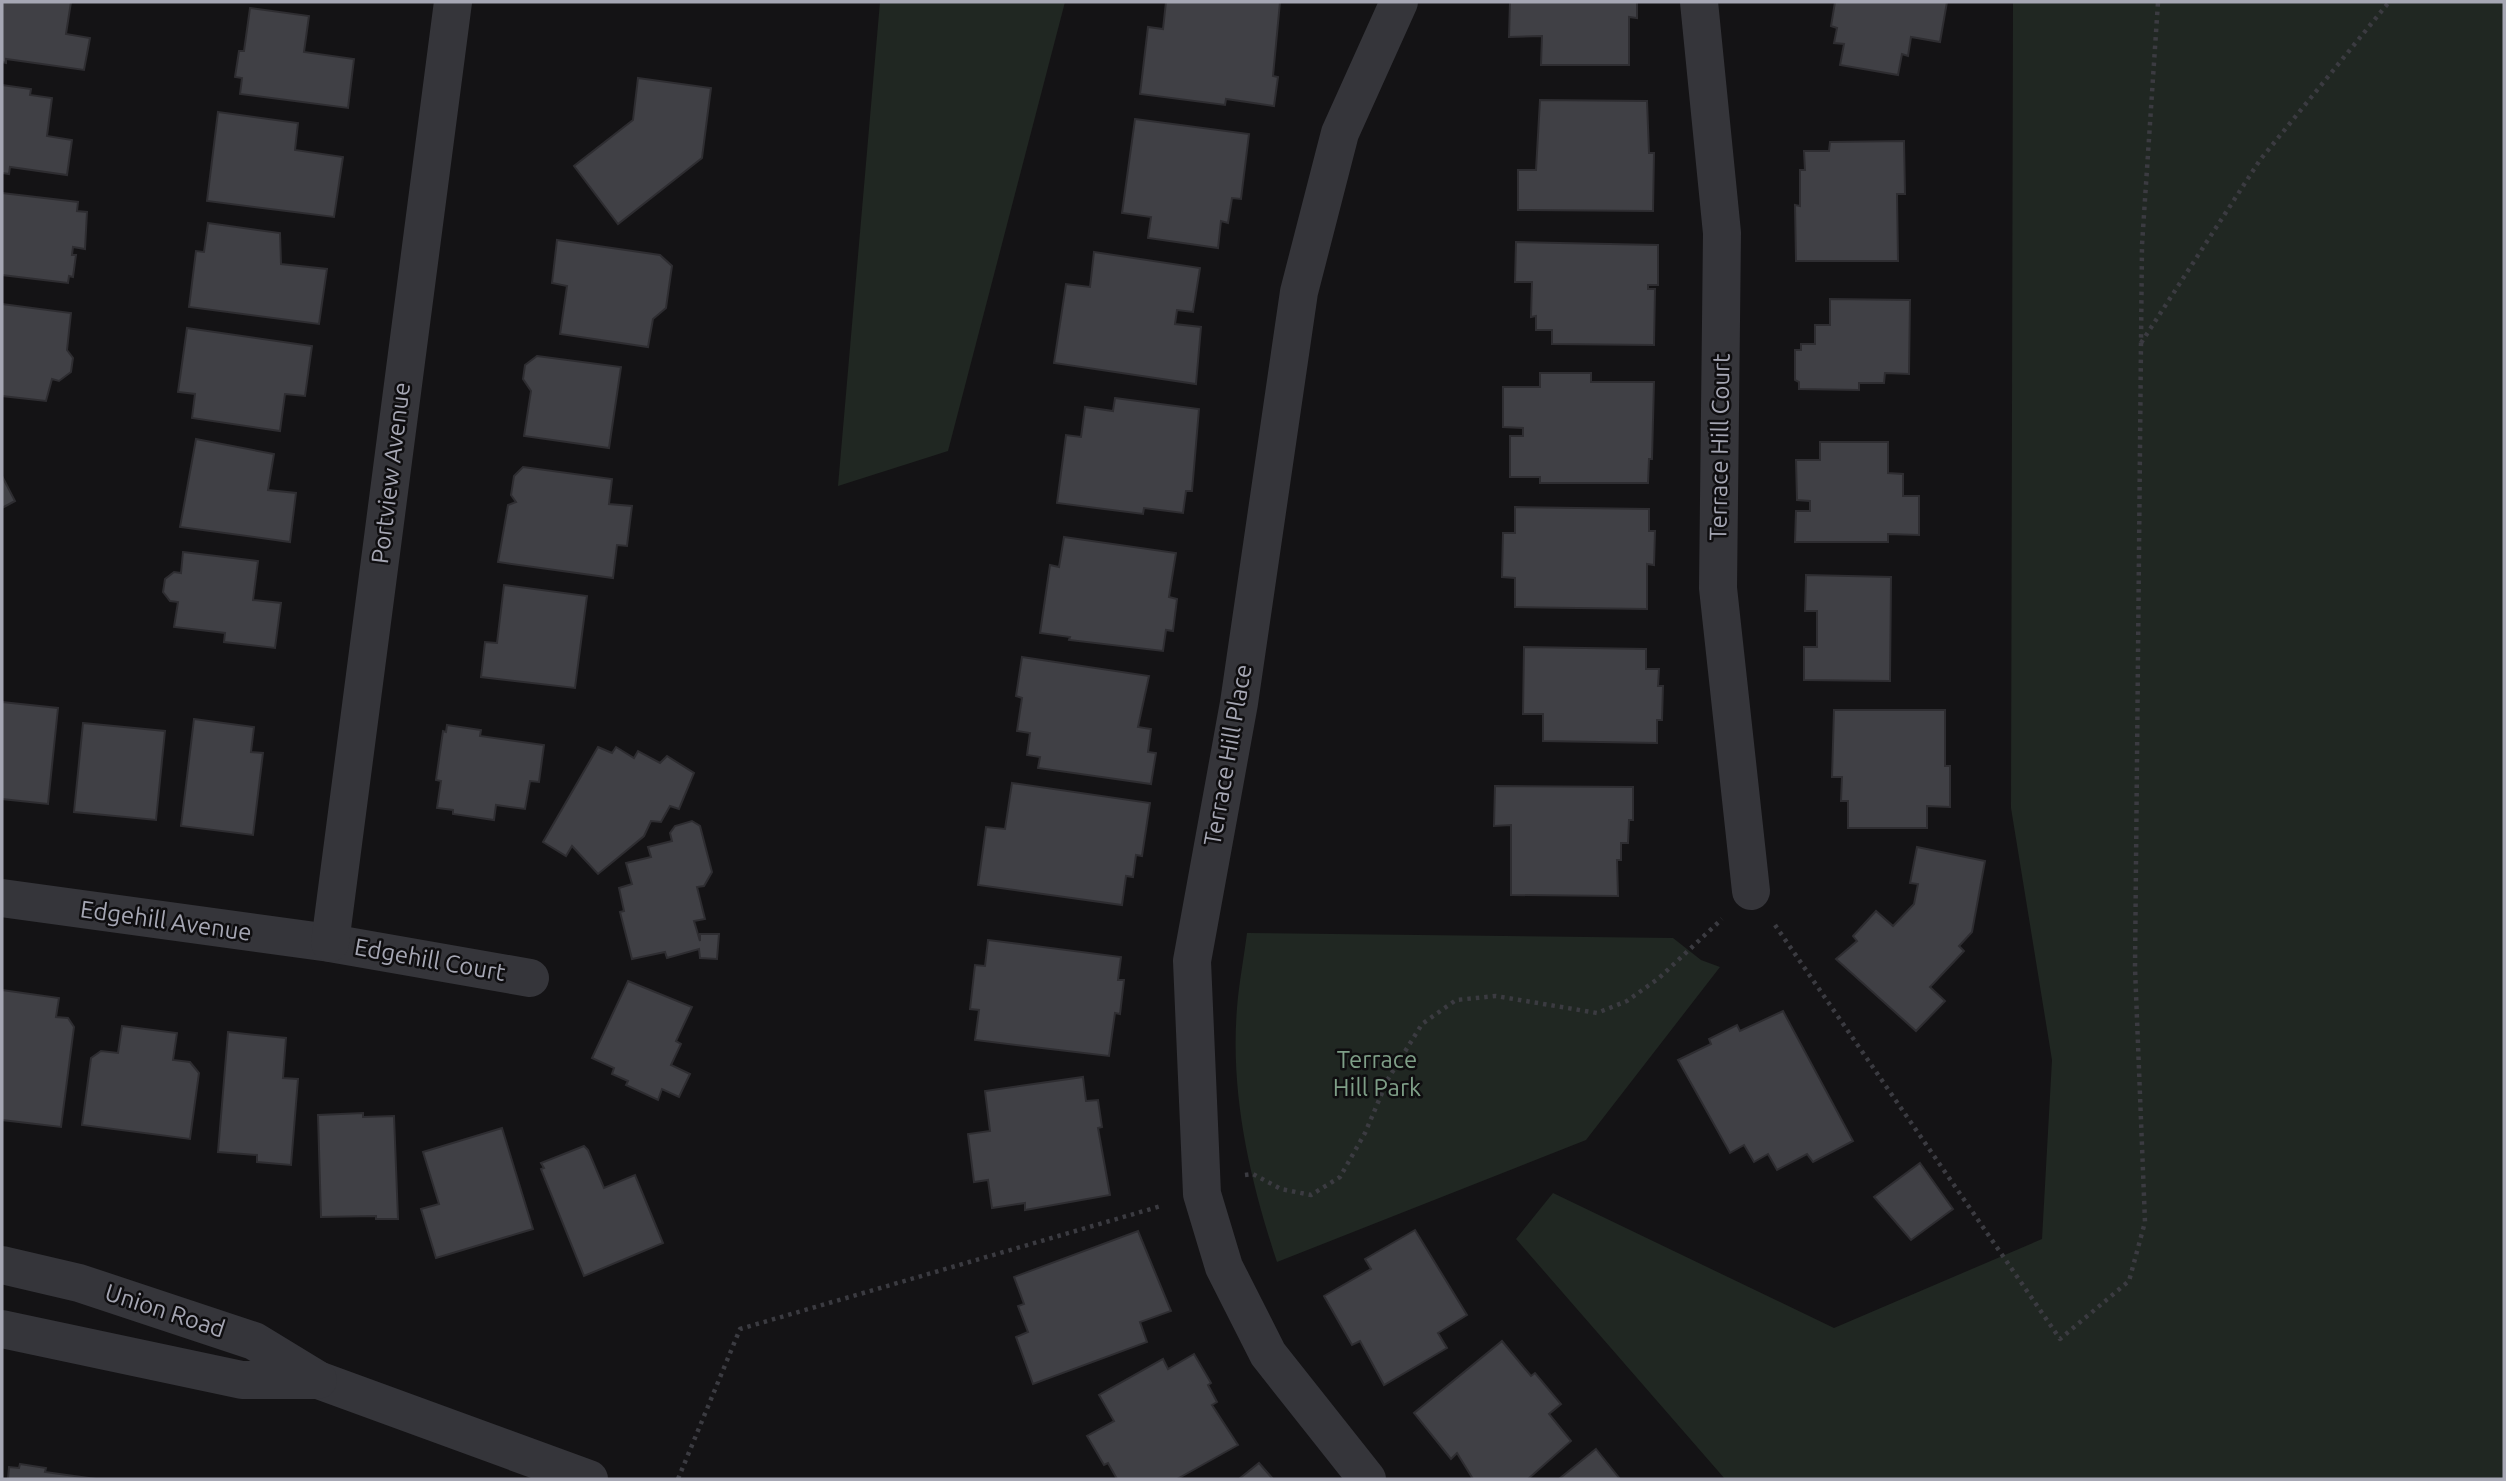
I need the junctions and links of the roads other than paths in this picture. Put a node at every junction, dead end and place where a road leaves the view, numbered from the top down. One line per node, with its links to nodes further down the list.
1 (453, 2): 6 (street, Portview Avenue)
2 (1399, 2): 12 (street, Terrace Hill Place)
3 (1699, 2): 4 (street, Terrace Hill Court)
4 (1751, 891)
5 (2, 898): 6 (street, Edgehill Avenue)
6 (330, 943): 7 (street, Edgehill Court)
7 (530, 978)
8 (2, 1265): 10 (street, Union Road)
9 (2, 1329): 10 (street, Union Road)
10 (318, 1380): 11 (street, Union Road)
11 (589, 1479)
12 (1367, 1479)

